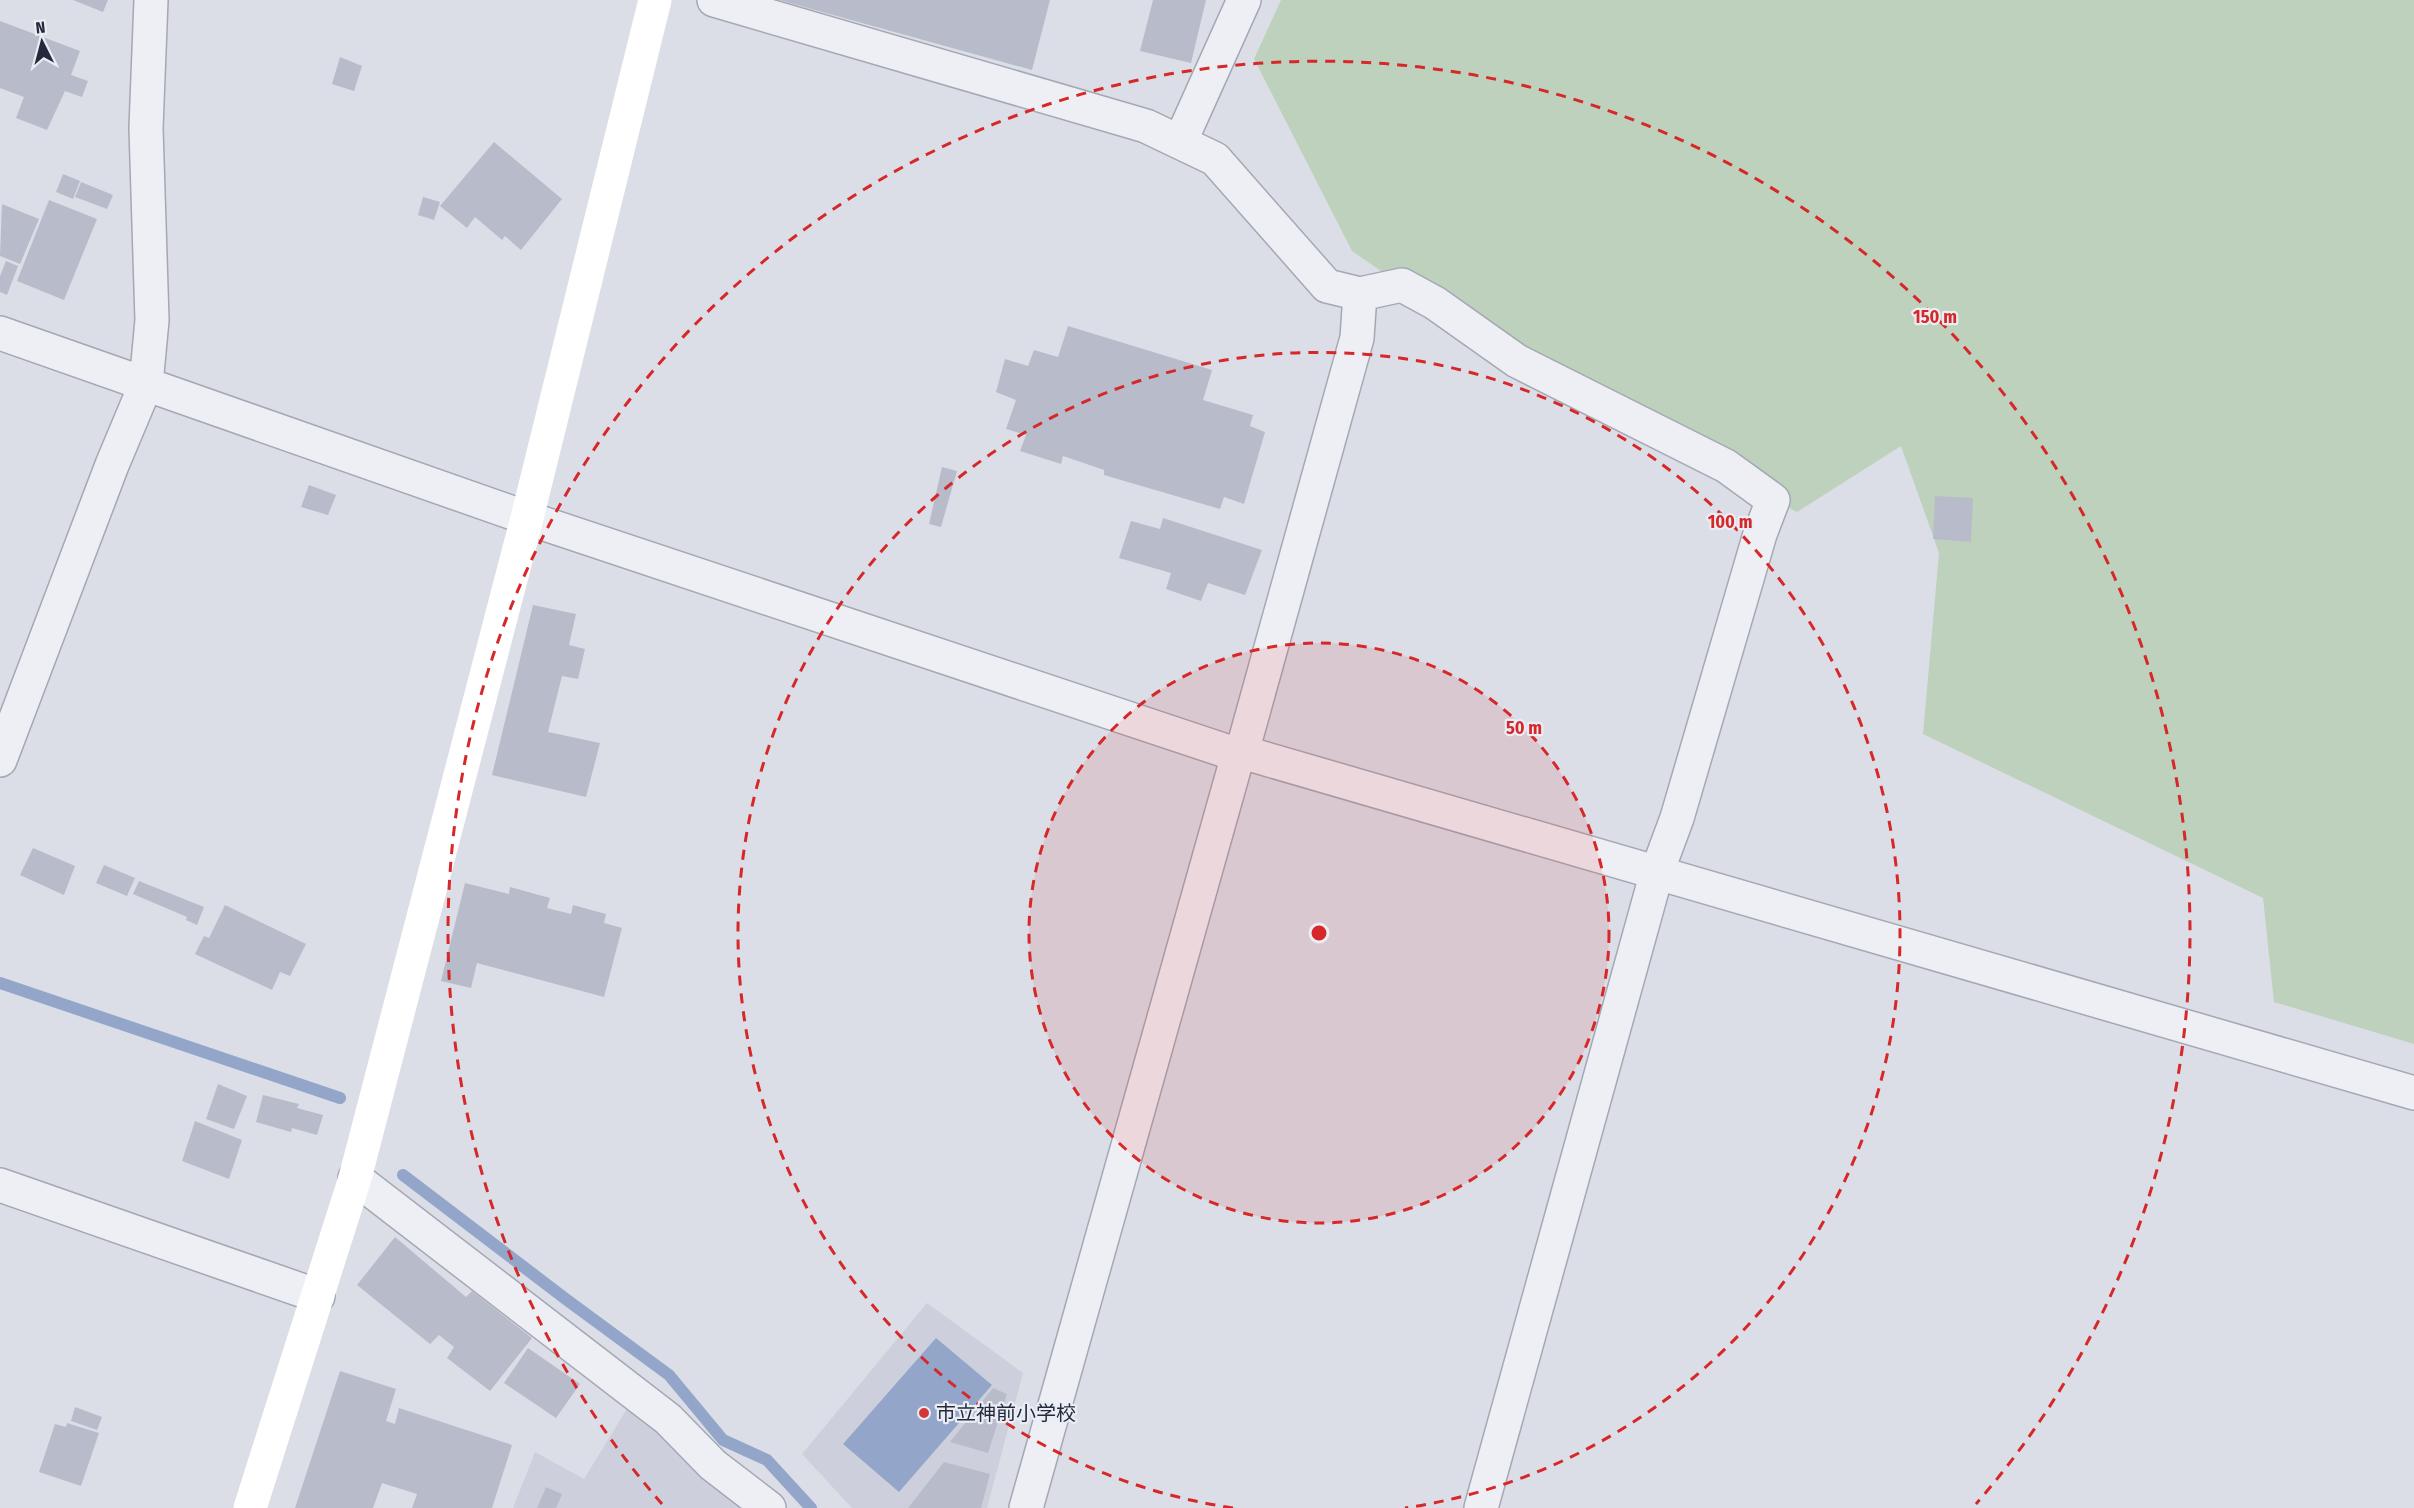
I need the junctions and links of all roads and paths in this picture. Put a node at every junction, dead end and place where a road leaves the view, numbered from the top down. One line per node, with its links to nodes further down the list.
1 (151, 0): 8 (street)
2 (655, 0): 9 (street)
3 (714, 0): 5 (street)
4 (1244, 0): 5 (street)
5 (1181, 140): 6 (street)
6 (1360, 294): 10 (street); 12 (street)
7 (0, 333): 8 (street)
8 (146, 384): 9 (street); 11 (street)
9 (526, 518): 10 (street); 14 (street)
10 (1240, 753): 12 (street); 19 (street)
11 (0, 760)
12 (1657, 872): 13 (street); 20 (street)
13 (2414, 1093)
14 (355, 1178): 16 (street); 18 (street)
15 (0, 1185): 16 (street)
16 (318, 1296): 17 (street)
17 (250, 1508)
18 (769, 1508)
19 (1026, 1508)
20 (1481, 1508)

